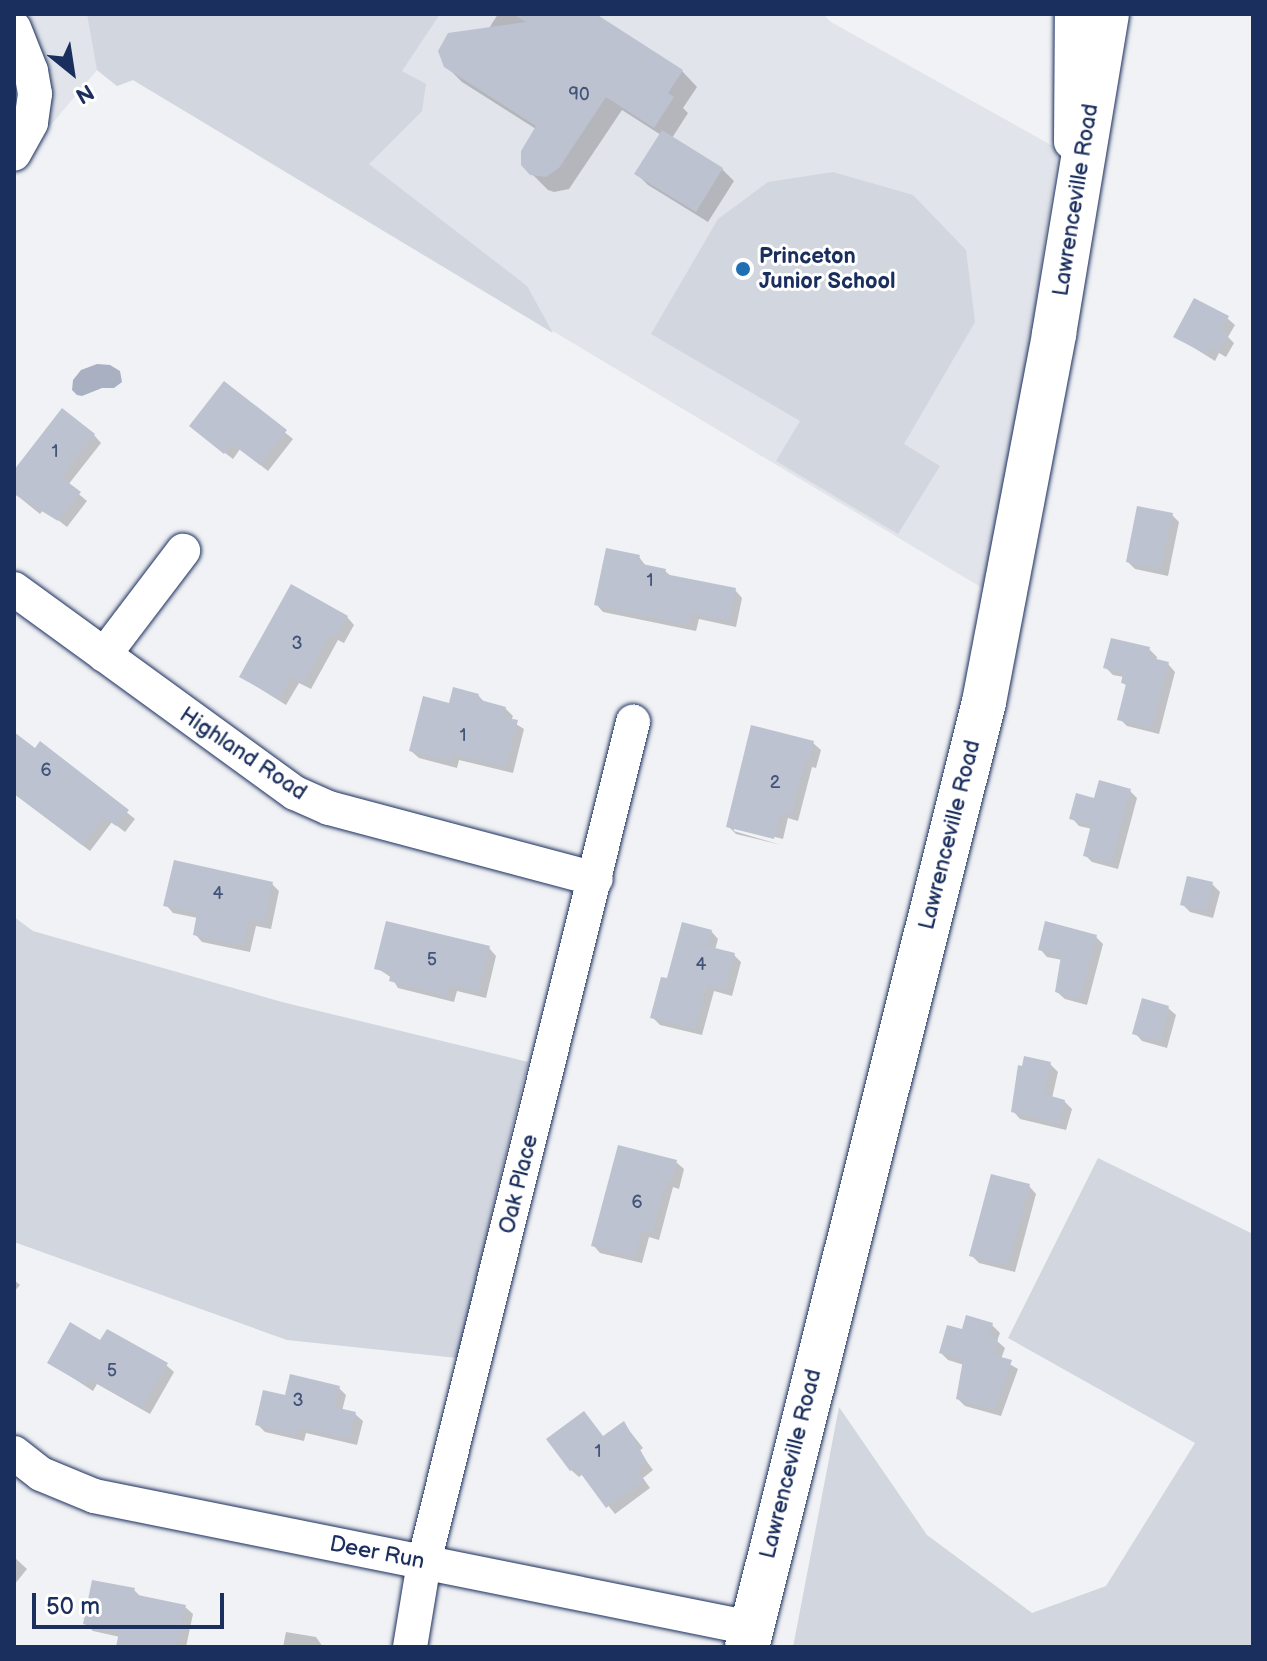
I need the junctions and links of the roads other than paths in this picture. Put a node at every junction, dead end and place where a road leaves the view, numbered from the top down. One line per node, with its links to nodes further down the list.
1 (1072, 14): 5 (street)
2 (1107, 14): 5 (highway, Lawrenceville Road)
3 (14, 28): 4 (street)
4 (14, 154)
5 (1070, 240): 13 (highway, Lawrenceville Road)
6 (183, 551): 8 (street)
7 (14, 589): 8 (street, Highland Road)
8 (104, 655): 10 (street, Highland Road)
9 (633, 722): 10 (street, Oak Place)
10 (596, 879): 12 (street, Oak Place)
11 (14, 1453): 12 (street, Deer Run)
12 (424, 1562): 13 (street, Deer Run); 14 (street, Oak Place)
13 (749, 1637)
14 (410, 1647)

